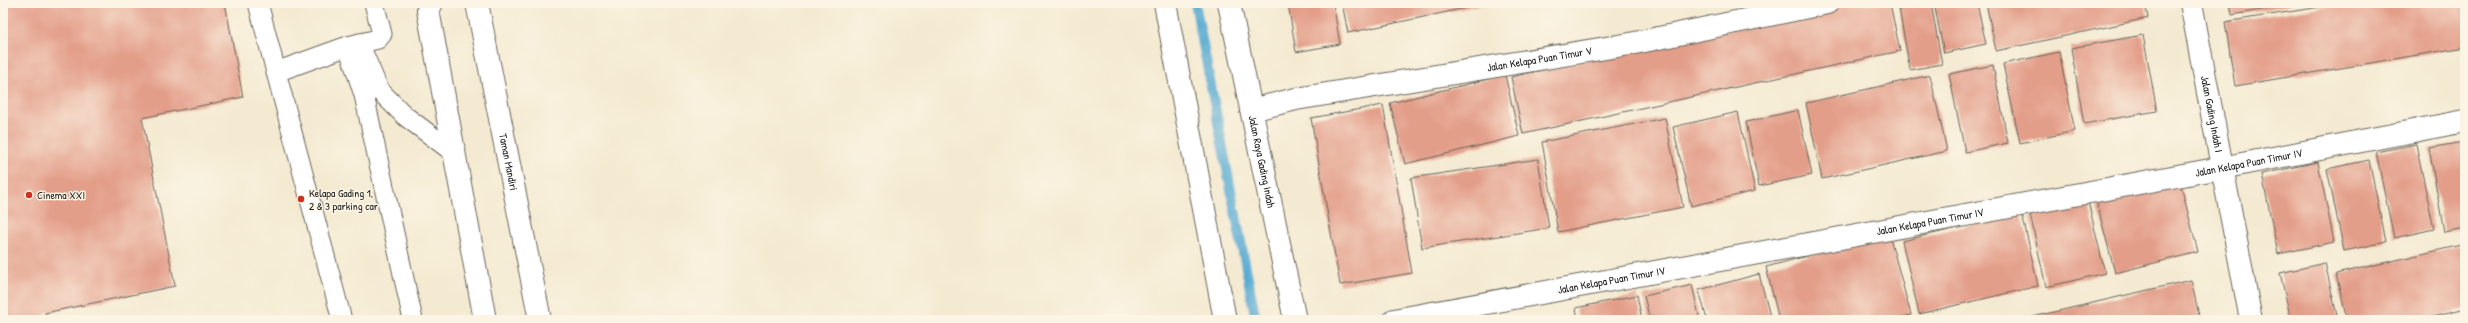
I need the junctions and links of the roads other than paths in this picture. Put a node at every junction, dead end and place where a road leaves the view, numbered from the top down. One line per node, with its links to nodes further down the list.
1 (258, 3): 10 (lane)
2 (374, 3): 9 (lane)
3 (477, 3): 18 (street, Taman Mandiri)
4 (1165, 3): 19 (street)
5 (1229, 3): 11 (street, Jalan Raya Gading Indah)
6 (1826, 3): 11 (street, Jalan Kelapa Puan Timur V)
7 (2191, 3): 14 (street, Jalan Gading Indah I)
8 (428, 6): 13 (street)
9 (353, 44): 10 (lane); 13 (lane); 16 (lane)
10 (276, 72): 15 (lane)
11 (1251, 110): 20 (street, Jalan Raya Gading Indah)
12 (2465, 120): 14 (street, Jalan Kelapa Puan Timur IV)
13 (453, 152): 17 (street)
14 (2221, 168): 21 (street, Jalan Kelapa Puan Timur IV); 22 (street, Jalan Gading Indah I)
15 (342, 320)
16 (413, 320)
17 (485, 320)
18 (540, 320)
19 (1225, 320)
20 (1294, 320)
21 (1394, 320)
22 (2251, 320)

